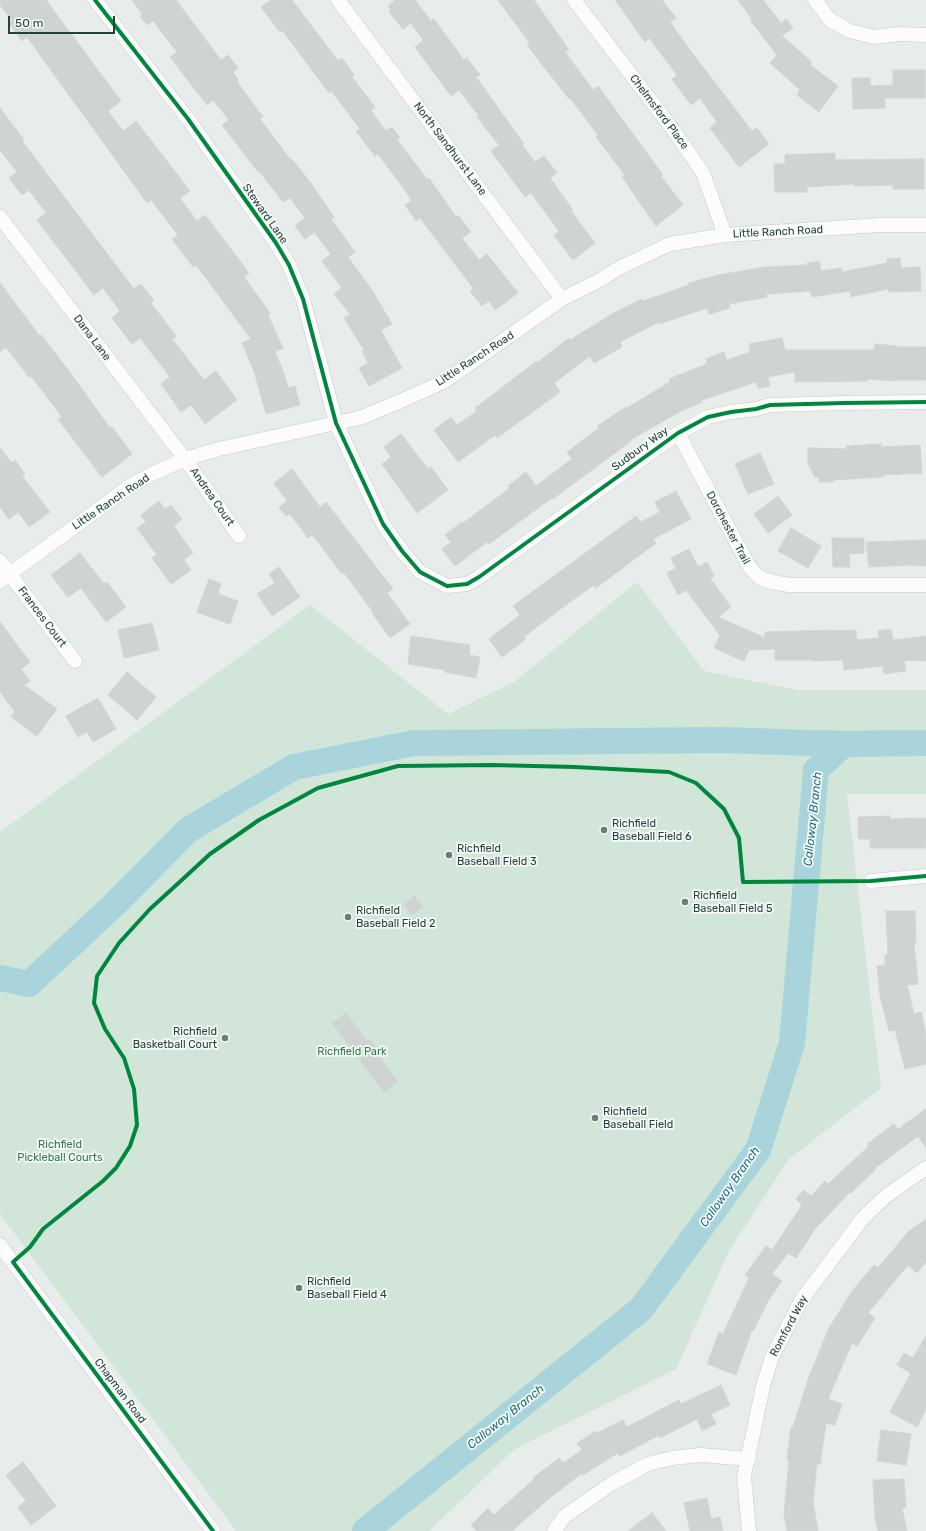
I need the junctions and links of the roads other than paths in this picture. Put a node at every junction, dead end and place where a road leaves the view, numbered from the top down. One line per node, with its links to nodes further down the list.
1 (95, 0): 11 (street, Steward Lane)
2 (338, 0): 9 (street, North Sandhurst Lane)
3 (574, 0): 8 (street, Chelmsford Place)
4 (815, 0): 5 (street)
5 (926, 35)
6 (0, 217): 13 (street, Dana Lane)
7 (926, 225): 8 (street, Little Ranch Road)
8 (725, 235): 9 (street, Little Ranch Road)
9 (562, 299): 11 (street, Little Ranch Road)
10 (926, 402): 12 (street, Sudbury Way)
11 (336, 423): 13 (street, Little Ranch Road); 16 (street, Steward Lane)
12 (678, 433): 16 (street, Sudbury Way); 18 (street, Dorchester Trail)
13 (185, 459): 14 (street, Andrea Court); 17 (street, Little Ranch Road)
14 (239, 536)
15 (0, 561): 17 (street, Frances Court)
16 (420, 572)
17 (5, 578): 19 (street, Frances Court)
18 (926, 585)
19 (74, 661)
20 (926, 876): 21 (street)
21 (871, 881)
22 (926, 1168): 24 (street, Romford Way)
23 (1, 1247): 25 (street, Chapman Road)
24 (749, 1459): 26 (street); 27 (street, Romford Way)
25 (213, 1531)
26 (554, 1531)
27 (749, 1531)

